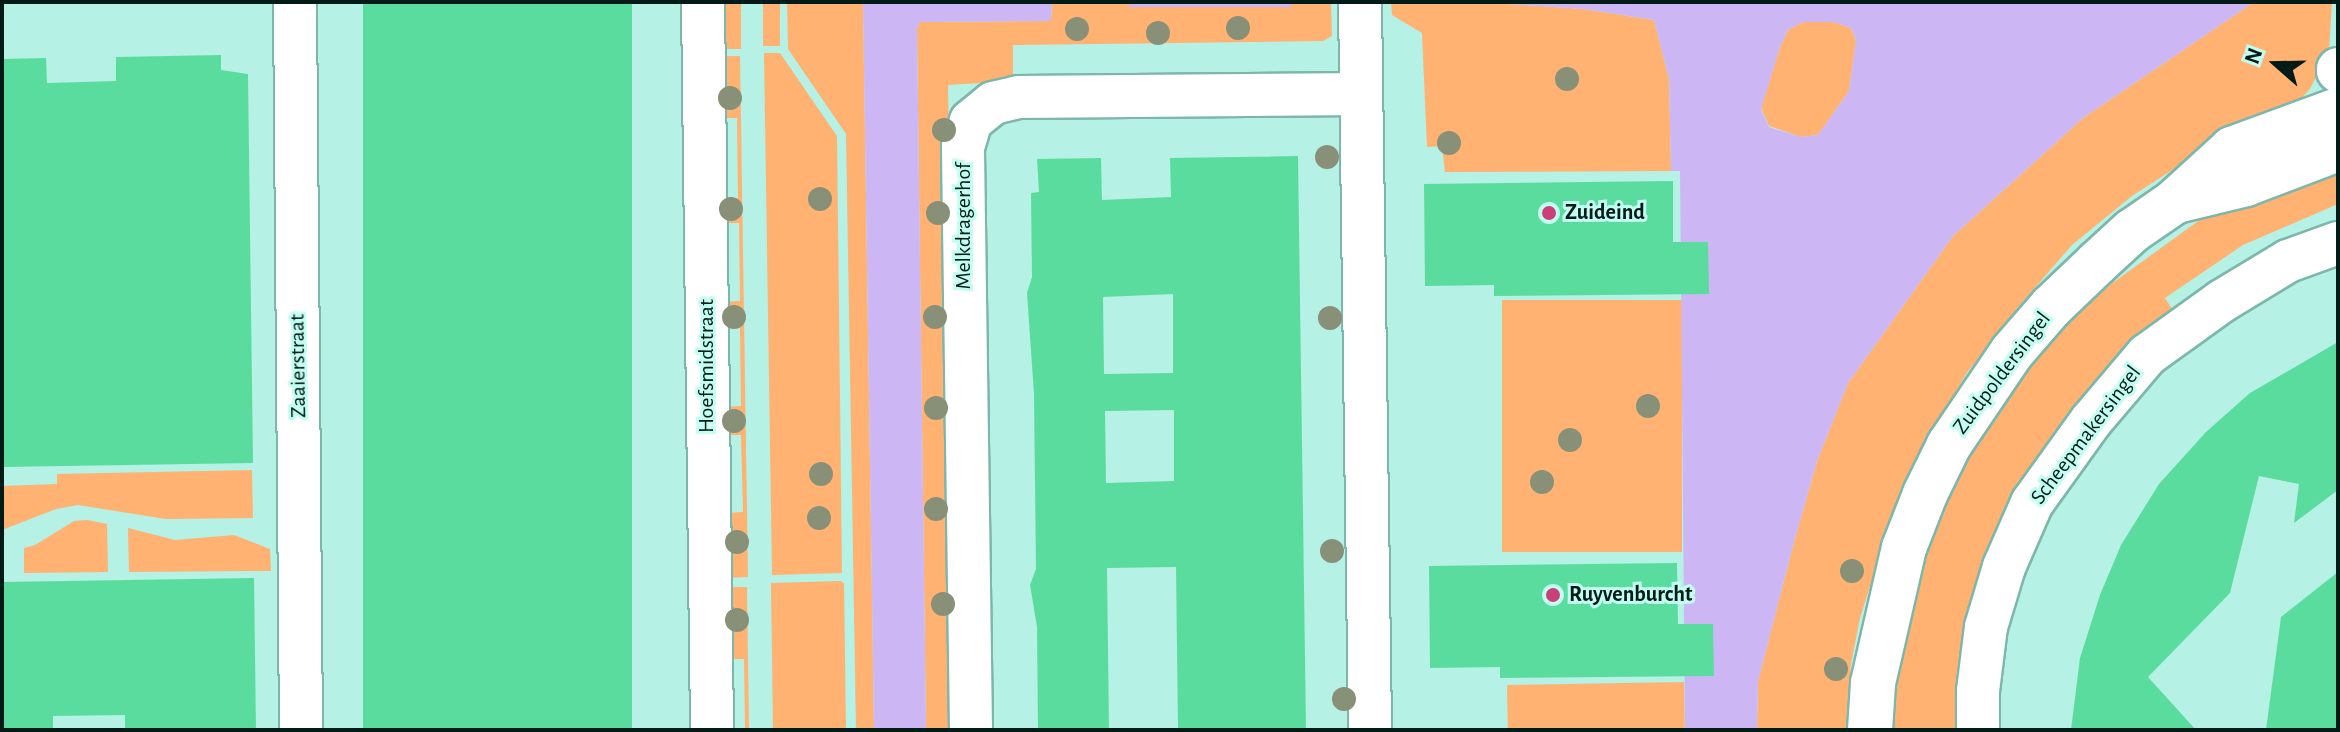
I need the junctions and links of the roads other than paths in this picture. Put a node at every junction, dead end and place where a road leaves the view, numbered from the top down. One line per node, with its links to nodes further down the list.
1 (295, 2): 9 (street, Zaaierstraat)
2 (703, 2): 10 (street, Hoefsmidstraat)
3 (1360, 2): 4 (street)
4 (1361, 94): 11 (street, Melkdragerhof); 12 (street)
5 (2338, 110): 7 (street, Zuidpoldersingel)
6 (2338, 149): 7 (street, Zuidpoldersingel)
7 (2174, 202): 13 (street, Zuidpoldersingel)
8 (2338, 243): 14 (street, Scheepmakersingel)
9 (301, 730)
10 (712, 730)
11 (971, 730)
12 (1370, 730)
13 (1870, 730)
14 (1978, 730)

